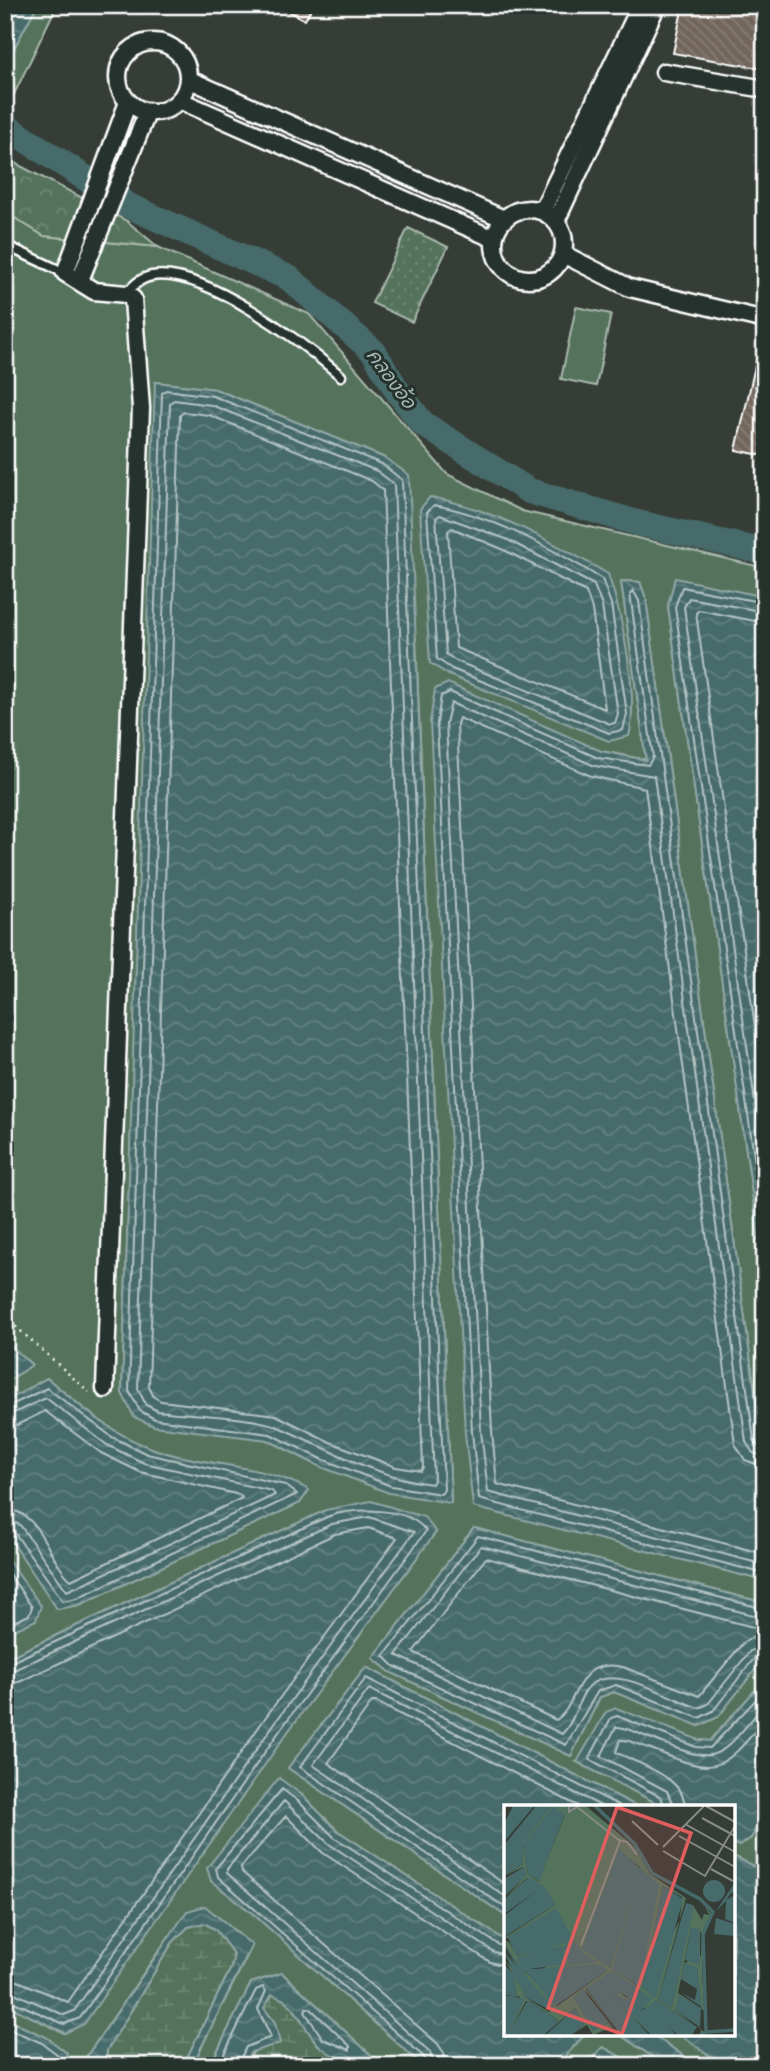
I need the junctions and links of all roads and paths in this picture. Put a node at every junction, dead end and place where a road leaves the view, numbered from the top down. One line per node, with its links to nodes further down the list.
1 (641, 5): 5 (street)
2 (657, 5): 5 (street)
3 (664, 72): 6 (street)
4 (188, 79): 7 (street); 8 (street); 11 (street)
5 (609, 86): 10 (street); 12 (street)
6 (765, 89)
7 (179, 100): 9 (street); 13 (street)
8 (128, 102): 9 (street); 16 (street)
9 (148, 111): 16 (street)
10 (542, 211): 11 (street); 12 (street)
11 (504, 219): 13 (street)
12 (556, 221): 15 (street)
13 (494, 239): 15 (street)
14 (5, 245): 16 (lane)
15 (563, 254): 18 (street)
16 (73, 276): 17 (street)
17 (126, 294): 19 (lane); 21 (street)
18 (765, 320)
19 (341, 376)
20 (5, 1317): 21 (path)
21 (104, 1390)

